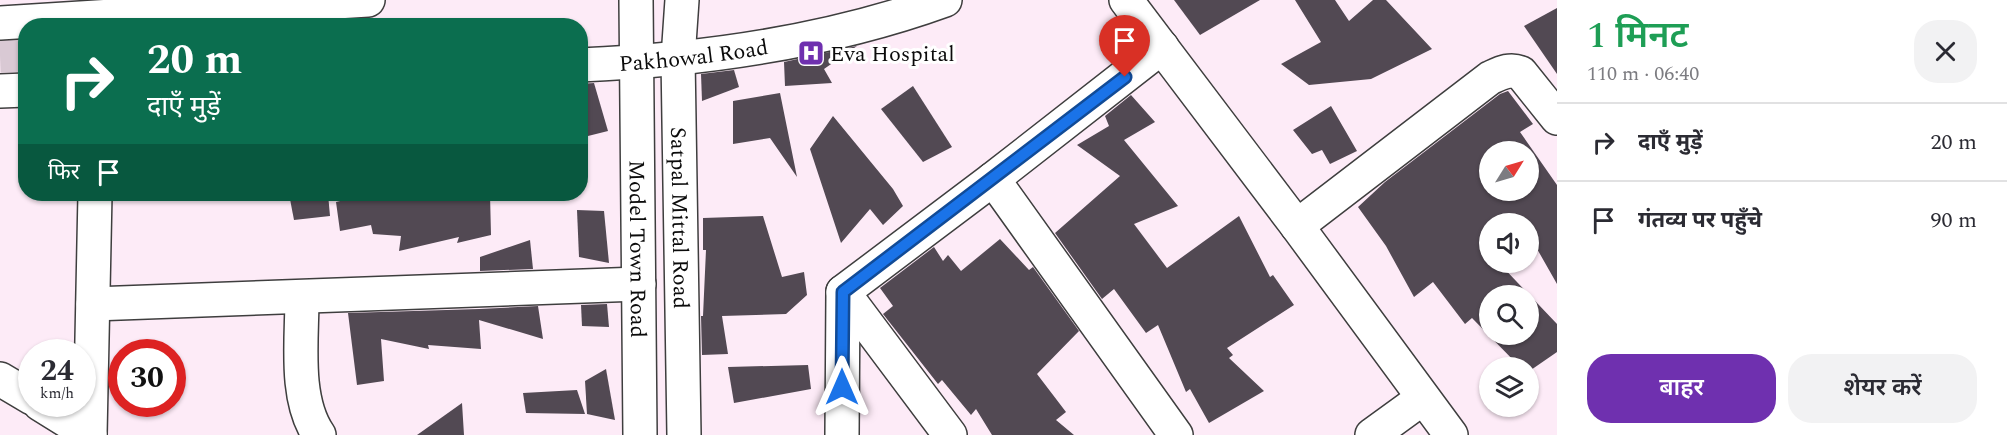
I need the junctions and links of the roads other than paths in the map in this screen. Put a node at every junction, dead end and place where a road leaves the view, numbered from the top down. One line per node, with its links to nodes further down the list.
1 (368, 0): 6 (street)
2 (636, 0): 9 (street, Model Town Road)
3 (682, 0): 8 (street, Satpal Mittal Road)
4 (945, 0): 8 (street, Pakhowal Road)
5 (1126, 0): 7 (street)
6 (4, 15)
7 (1162, 47): 14 (street); 16 (street)
8 (678, 58): 9 (street, Pakhowal Road); 28 (street, Satpal Mittal Road)
9 (638, 63): 10 (street, Pakhowal Road); 17 (street, Model Town Road)
10 (588, 65)
11 (18, 90): 12 (street)
12 (0, 91)
13 (1557, 118): 16 (street)
14 (993, 179): 18 (street); 31 (street)
15 (95, 201): 20 (street)
16 (1298, 226): 23 (street)
17 (639, 284): 19 (street); 27 (street, Model Town Road)
18 (843, 292): 29 (street); 30 (street)
19 (302, 297): 20 (street); 26 (street)
20 (93, 304): 25 (street)
21 (0, 379): 22 (street)
22 (18, 390)
23 (1424, 398): 32 (street); 33 (street)
24 (61, 417): 25 (street)
25 (90, 435)
26 (319, 435)
27 (640, 435)
28 (684, 435)
29 (842, 435)
30 (950, 435)
31 (1176, 435)
32 (1372, 435)
33 (1451, 435)

